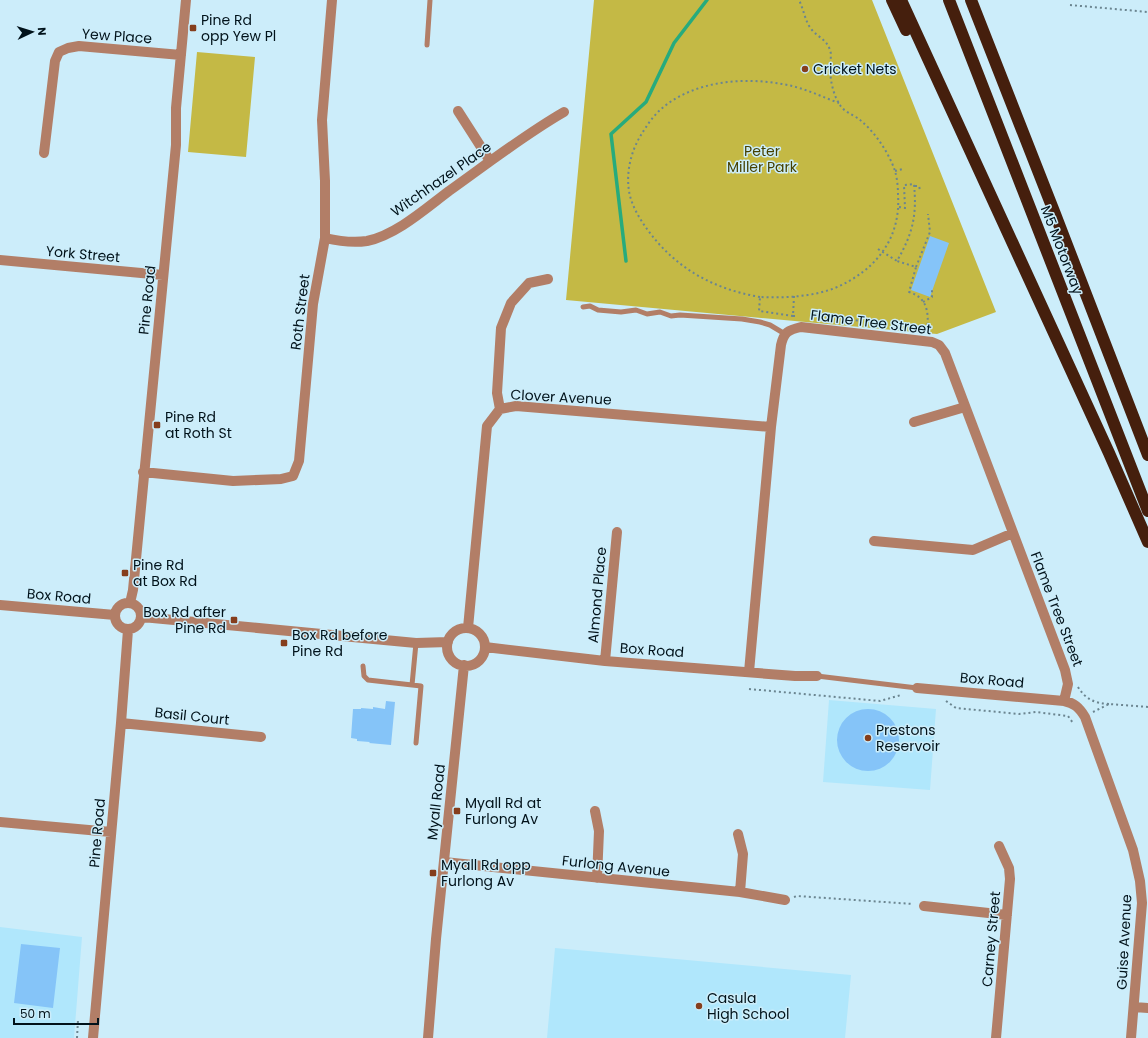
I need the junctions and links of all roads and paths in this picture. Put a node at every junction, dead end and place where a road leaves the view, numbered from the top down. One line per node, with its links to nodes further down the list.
1 (186, 0): 12 (street, Pine Road)
2 (332, 0): 24 (street, Roth Street)
3 (430, 0): 11 (lane)
4 (799, 0): 13 (path)
5 (892, 0): 32 (highway)
6 (901, 0): 32 (highway)
7 (948, 0): 47 (highway, M5 Motorway)
8 (971, 0): 45 (highway, M5 Motorway)
9 (1070, 4): 10 (path)
10 (1148, 12)
11 (427, 45)
12 (181, 55): 16 (street, Yew Place); 30 (street, Pine Road)
13 (839, 103): 19 (path); 35 (path)
14 (458, 111): 17 (street)
15 (564, 112): 17 (street, Witchhazel Place)
16 (44, 152)
17 (490, 161): 24 (street, Witchhazel Place)
18 (903, 169): 19 (path)
19 (895, 171): 22 (path)
20 (915, 186): 21 (path); 22 (path); 28 (path)
21 (920, 190)
22 (898, 207): 26 (path)
23 (928, 214): 29 (path)
24 (325, 238): 46 (street, Roth Street)
25 (878, 249): 26 (path)
26 (882, 252): 28 (path); 34 (path)
27 (0, 260): 30 (street, York Street)
28 (897, 261): 29 (path)
29 (916, 267): 36 (path)
30 (163, 275): 46 (street, Pine Road)
31 (548, 279): 42 (street)
32 (1032, 283): 51 (highway)
33 (932, 290): 36 (path)
34 (794, 296): 35 (path); 38 (path)
35 (760, 297): 38 (path)
36 (923, 302): 40 (path)
37 (583, 307): 39 (lane)
38 (793, 316): 39 (path)
39 (788, 331): 41 (street, Flame Tree Street); 44 (street)
40 (927, 331)
41 (965, 407): 43 (street); 49 (street, Flame Tree Street)
42 (500, 408): 44 (street, Clover Avenue); 56 (street, Clover Avenue)
43 (914, 422)
44 (771, 427): 64 (street)
45 (1148, 455)
46 (143, 472): 52 (street, Pine Road)
47 (1148, 511)
48 (617, 532): 61 (street, Almond Place)
49 (1013, 533): 50 (street); 71 (street, Flame Tree Street)
50 (874, 541)
51 (1148, 542)
52 (130, 603): 54 (street); 55 (street)
53 (0, 605): 54 (street, Box Road)
54 (115, 615): 57 (street)
55 (142, 617): 57 (street); 59 (street)
56 (468, 628): 58 (street); 60 (street)
57 (128, 630): 74 (street, Pine Road)
58 (448, 642): 59 (street); 62 (street)
59 (416, 643): 66 (lane)
60 (485, 647): 61 (street, Box Road); 62 (street)
61 (605, 661): 64 (street, Box Road)
62 (464, 665): 83 (street, Myall Road)
63 (363, 666): 66 (lane)
64 (750, 672): 65 (street, Box Road)
65 (816, 676): 67 (lane)
66 (412, 685): 77 (lane)
67 (917, 688): 71 (street, Box Road)
68 (749, 689): 69 (path)
69 (904, 694)
70 (945, 700): 75 (path)
71 (1064, 700): 89 (street, Guise Avenue)
72 (1148, 707): 73 (path)
73 (1097, 710)
74 (121, 723): 76 (street, Basil Court); 80 (street, Pine Road)
75 (1073, 723)
76 (261, 737)
77 (416, 743)
78 (595, 811): 84 (street)
79 (0, 822): 80 (street)
80 (111, 832): 93 (street, Pine Road)
81 (738, 834): 85 (street)
82 (999, 846): 88 (street, Carney Street)
83 (444, 862): 84 (street, Furlong Avenue); 94 (street, Myall Road)
84 (596, 878): 85 (street, Furlong Avenue)
85 (740, 892): 86 (street, Furlong Avenue)
86 (785, 900): 87 (path)
87 (924, 906): 88 (street)
88 (1007, 915): 95 (street, Carney Street)
89 (1134, 1007): 90 (street); 96 (street, Guise Avenue)
90 (1148, 1008)
91 (78, 1020): 92 (path)
92 (77, 1038)
93 (92, 1038)
94 (428, 1038)
95 (996, 1038)
96 (1131, 1038)

